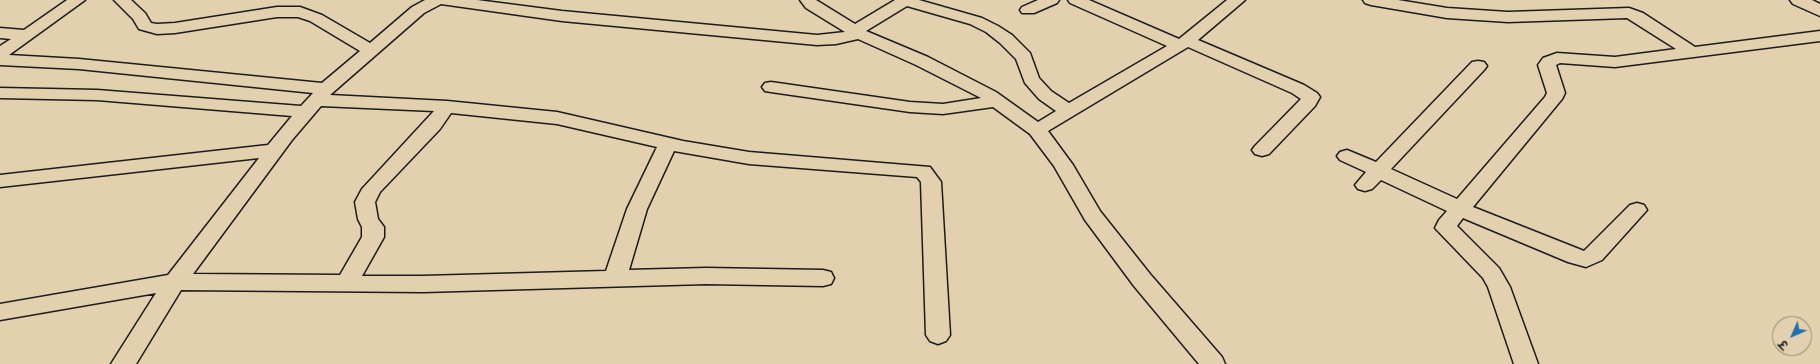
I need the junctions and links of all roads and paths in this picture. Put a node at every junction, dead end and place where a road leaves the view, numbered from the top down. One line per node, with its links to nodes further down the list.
1 (77, 0): 18 (street)
2 (122, 0): 15 (street)
3 (309, 0): 15 (street)
4 (438, 0): 21 (street)
5 (442, 0): 17 (street)
6 (808, 0): 17 (street)
7 (906, 0): 17 (street); 31 (street)
8 (1051, 0): 13 (street)
9 (1076, 0): 20 (street)
10 (1237, 0): 20 (street)
11 (1371, 0): 22 (street)
12 (1798, 0): 14 (street)
13 (1028, 10)
14 (1820, 11)
15 (277, 12): 21 (street)
16 (0, 33): 18 (street)
17 (857, 33): 29 (street)
18 (28, 35): 23 (street)
19 (1820, 36): 22 (street)
20 (1183, 43): 31 (street); 35 (street)
21 (370, 50): 28 (street)
22 (1691, 52): 40 (street)
23 (0, 54)
24 (0, 60): 28 (street)
25 (1478, 66): 37 (street)
26 (771, 87): 29 (street)
27 (0, 94): 28 (street)
28 (316, 100): 30 (street); 34 (street)
29 (996, 100): 32 (street)
30 (446, 106): 33 (street); 45 (street)
31 (1068, 111): 32 (street)
32 (1037, 130): 49 (street)
33 (668, 143): 43 (street); 47 (street)
34 (274, 150): 38 (street); 44 (street)
35 (1262, 150)
36 (1347, 156): 37 (street)
37 (1378, 171): 39 (street); 40 (street)
38 (0, 181)
39 (1365, 185)
40 (1460, 209): 41 (street); 50 (street)
41 (1637, 210)
42 (823, 278): 43 (street)
43 (615, 279): 45 (street)
44 (175, 282): 45 (street); 46 (street); 48 (street)
45 (346, 284)
46 (0, 312)
47 (938, 335)
48 (123, 364)
49 (1213, 364)
50 (1526, 364)

